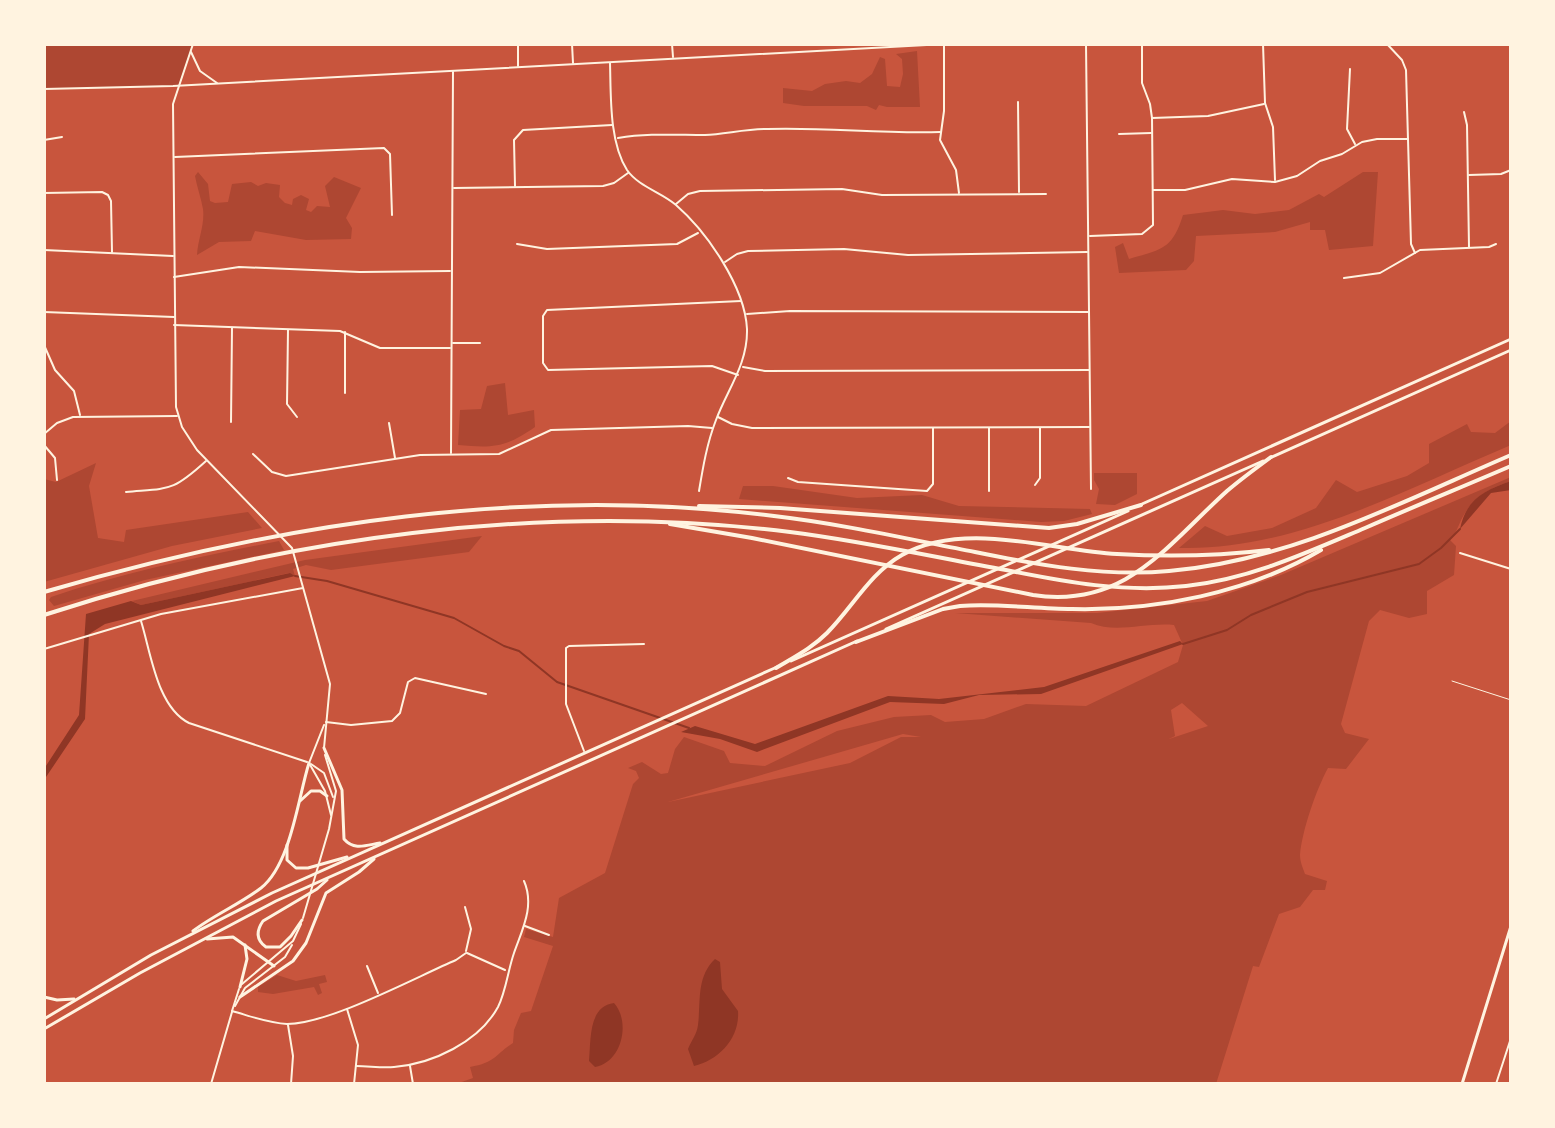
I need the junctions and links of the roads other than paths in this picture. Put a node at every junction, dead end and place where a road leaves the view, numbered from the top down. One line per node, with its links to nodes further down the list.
1 (193, 44): 10 (street)
2 (518, 44): 14 (street)
3 (572, 44): 13 (street)
4 (672, 44): 11 (street)
5 (945, 44): 11 (street); 25 (street)
6 (1086, 44): 48 (street)
7 (1142, 44): 23 (street)
8 (1263, 44): 21 (street)
9 (1387, 44): 30 (street)
10 (191, 51): 17 (street); 18 (street)
11 (673, 58): 12 (street)
12 (610, 63): 13 (street); 24 (street)
13 (573, 64): 14 (street)
14 (518, 68): 16 (street)
15 (1350, 69): 32 (street)
16 (453, 72): 17 (street); 39 (street)
17 (218, 84): 18 (street)
18 (178, 86): 19 (street); 33 (street)
19 (44, 89)
20 (1018, 102): 42 (street)
21 (1265, 103): 23 (street); 37 (street)
22 (1464, 112): 36 (street)
23 (1152, 118): 26 (street)
24 (613, 125): 29 (street); 38 (street)
25 (940, 132): 29 (street); 43 (street)
26 (1153, 133): 27 (street); 40 (street)
27 (1119, 134)
28 (62, 137): 31 (street)
29 (617, 139): 35 (street)
30 (1408, 139): 32 (street); 55 (street)
31 (44, 140)
32 (1356, 145): 37 (street)
33 (173, 157): 46 (street); 56 (street)
34 (1511, 170): 36 (street)
35 (629, 173): 38 (street); 45 (street)
36 (1468, 175): 51 (street)
37 (1275, 182): 40 (street)
38 (515, 187): 39 (street)
39 (452, 188): 58 (street)
40 (1153, 190): 48 (street)
41 (44, 193): 54 (street)
42 (1019, 193): 43 (street); 44 (street)
43 (959, 194): 45 (street)
44 (1046, 194)
45 (676, 204): 47 (street)
46 (392, 215)
47 (699, 232): 49 (street); 57 (street)
48 (1089, 236): 53 (street)
49 (517, 244)
50 (1496, 244): 51 (street)
51 (1469, 248): 55 (street)
52 (44, 250): 54 (street)
53 (1089, 252): 57 (street); 63 (street)
54 (112, 253): 56 (street)
55 (1415, 253): 60 (street)
56 (173, 256): 59 (street)
57 (724, 263): 61 (street)
58 (452, 271): 59 (street); 71 (street)
59 (174, 277): 65 (street)
60 (1344, 278)
61 (742, 301): 64 (street); 78 (street)
62 (44, 312): 65 (street)
63 (1089, 312): 64 (street); 77 (street)
64 (745, 314): 76 (street)
65 (174, 317): 66 (street)
66 (174, 325): 67 (street); 80 (street)
67 (232, 327): 68 (street); 84 (street)
68 (288, 329): 69 (street); 82 (street)
69 (345, 332): 74 (street); 79 (street)
70 (1511, 339): 107 (main road)
71 (451, 343): 72 (street); 74 (street)
72 (480, 343)
73 (44, 345): 81 (street)
74 (451, 348): 94 (street)
75 (1511, 350): 96 (main road)
76 (741, 367): 77 (street); 78 (street)
77 (1090, 370): 89 (street)
78 (738, 375): 83 (street)
79 (345, 393)
80 (178, 416): 81 (street); 98 (street)
81 (80, 417): 91 (street)
82 (297, 417)
83 (717, 417): 88 (street); 90 (street)
84 (231, 422)
85 (389, 423): 97 (street)
86 (989, 426): 87 (street); 88 (street); 105 (street)
87 (1040, 426): 89 (street); 102 (street)
88 (933, 427): 100 (street)
89 (1090, 427): 103 (street)
90 (713, 428): 94 (street); 104 (street)
91 (44, 434)
92 (44, 445): 101 (street)
93 (253, 454): 97 (street)
94 (451, 454): 97 (street)
95 (1511, 455): 111 (highway)
96 (1271, 457): 109 (highway); 118 (main road)
97 (395, 459)
98 (207, 460): 106 (street); 114 (street)
99 (1511, 466): 110 (highway)
100 (788, 478)
101 (57, 480)
102 (1035, 485)
103 (1091, 489)
104 (699, 491)
105 (989, 491)
106 (126, 492)
107 (1141, 505): 108 (highway); 121 (main road)
108 (677, 507): 111 (highway); 115 (highway)
109 (647, 521): 110 (highway); 116 (highway)
110 (1339, 539): 118 (highway)
111 (1279, 549): 121 (highway)
112 (1460, 553): 113 (street)
113 (1511, 569)
114 (304, 588): 117 (street); 125 (street)
115 (44, 592)
116 (44, 615)
117 (141, 620): 120 (street); 128 (street)
118 (856, 642): 136 (main road)
119 (644, 644): 127 (street)
120 (44, 649)
121 (776, 668): 127 (main road)
122 (1452, 681): 124 (lane)
123 (486, 694): 125 (street)
124 (1511, 700)
125 (326, 722): 126 (street); 128 (street)
126 (324, 748): 130 (street); 134 (main road)
127 (585, 753): 134 (main road)
128 (309, 763): 129 (street); 130 (street); 131 (main road)
129 (327, 796): 131 (main road); 132 (street)
130 (334, 802): 132 (street)
131 (298, 804): 133 (main road)
132 (332, 816): 140 (street)
133 (289, 837): 135 (main road); 144 (main road)
134 (387, 841): 135 (main road)
135 (360, 853): 144 (main road)
136 (378, 855): 137 (main road); 156 (main road)
137 (330, 877): 140 (main road); 145 (main road)
138 (524, 881): 141 (street)
139 (465, 907): 148 (street)
140 (302, 920): 146 (street)
141 (524, 926): 143 (street); 152 (street)
142 (1511, 926): 170 (main road)
143 (549, 935)
144 (182, 938): 157 (main road)
145 (203, 939): 147 (main road); 162 (main road)
146 (293, 941): 149 (street); 150 (street)
147 (245, 945): 149 (main road); 153 (main road)
148 (466, 953): 152 (street); 154 (street)
149 (268, 962): 150 (main road); 153 (street)
150 (274, 966): 156 (street)
151 (367, 966): 154 (street)
152 (507, 971): 164 (street)
153 (240, 987): 159 (street)
154 (379, 994): 158 (street)
155 (44, 997): 157 (main road)
156 (240, 997): 159 (street)
157 (78, 998): 160 (main road)
158 (346, 1008): 161 (street); 165 (street)
159 (232, 1011): 161 (street); 166 (street)
160 (44, 1019)
161 (288, 1024): 167 (street)
162 (44, 1029)
163 (1511, 1038): 171 (street)
164 (410, 1065): 165 (street); 169 (street)
165 (356, 1066): 168 (street)
166 (211, 1084)
167 (291, 1084)
168 (354, 1084)
169 (413, 1084)
170 (1462, 1084)
171 (1496, 1084)

